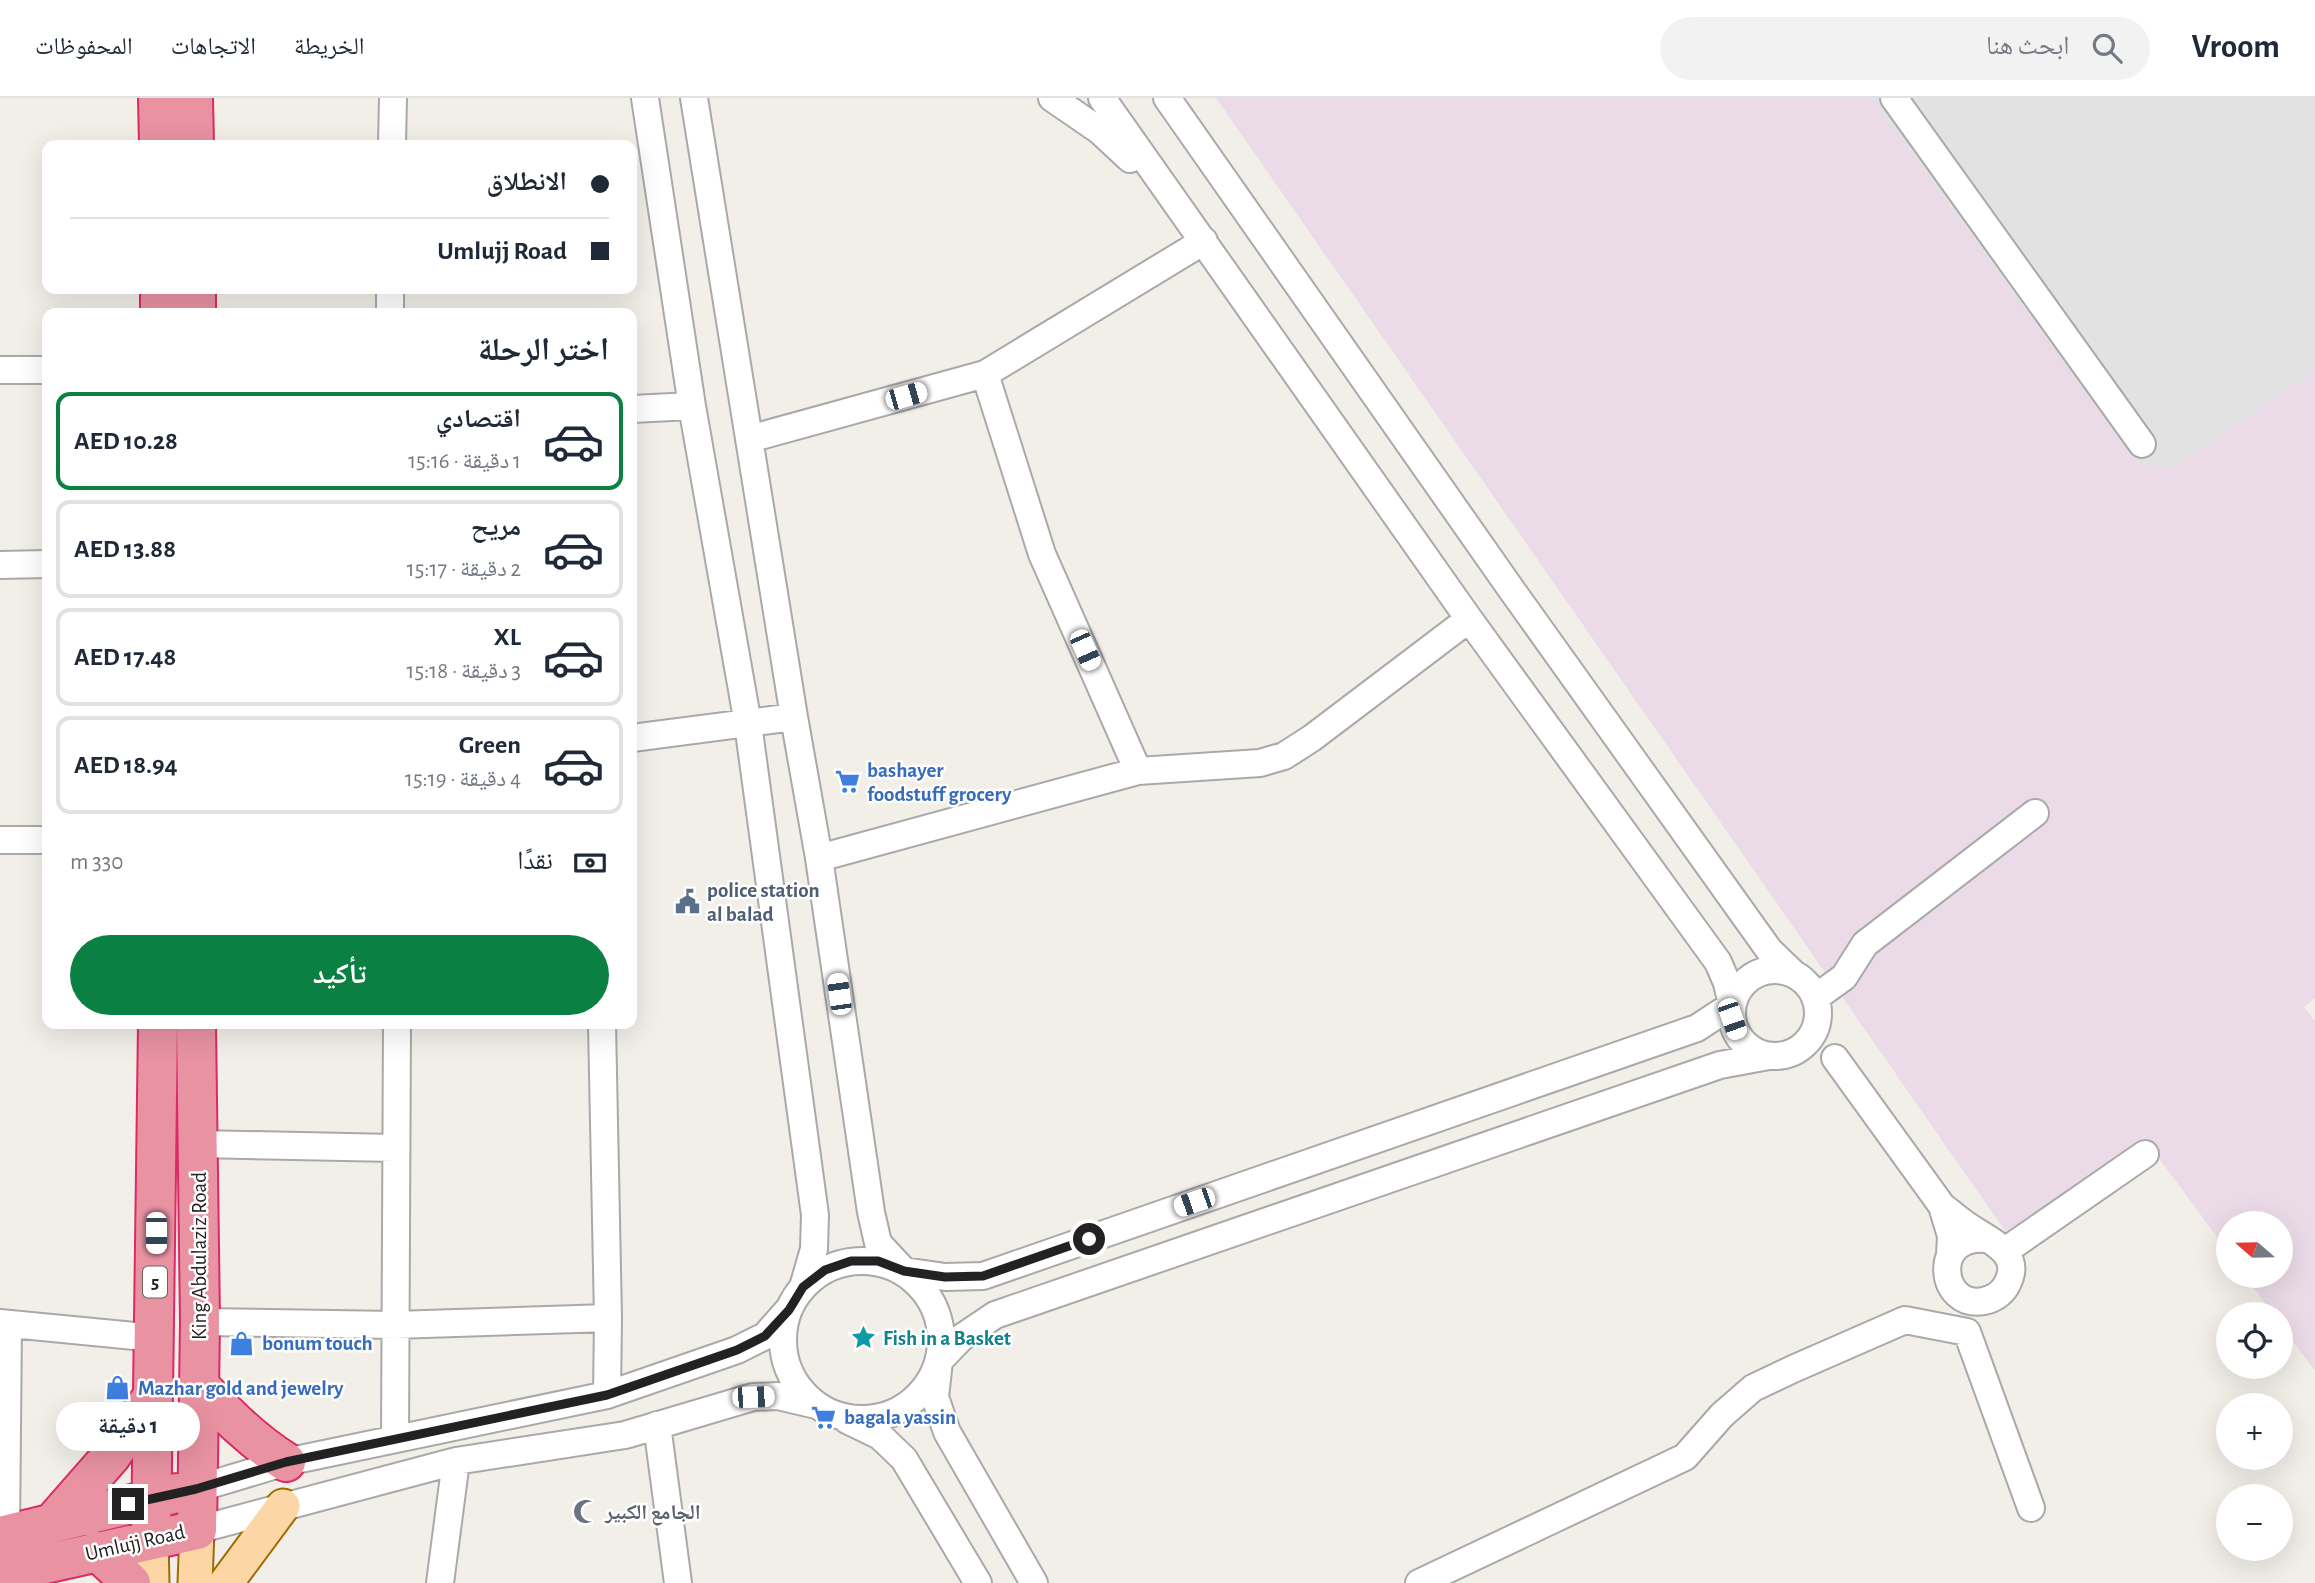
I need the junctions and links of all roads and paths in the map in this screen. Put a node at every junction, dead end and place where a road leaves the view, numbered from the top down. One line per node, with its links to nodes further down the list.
1 (393, 98): 8 (street)
2 (645, 98): 14 (street)
3 (694, 98): 16 (street)
4 (1052, 98): 9 (street)
5 (1102, 98): 9 (street)
6 (1167, 98): 29 (street)
7 (1895, 98): 17 (street)
8 (393, 140)
9 (1171, 196): 10 (street)
10 (1204, 242): 13 (street); 20 (street)
11 (0, 370): 12 (street)
12 (42, 370)
13 (985, 374): 16 (street); 24 (street)
14 (692, 406): 15 (street); 22 (street)
15 (637, 409)
16 (749, 439): 21 (street)
17 (2142, 444)
18 (0, 565): 19 (street)
19 (42, 565)
20 (1469, 619): 24 (street); 30 (street)
21 (794, 718): 22 (street); 28 (street)
22 (748, 724): 23 (street); 46 (street)
23 (637, 737)
24 (1138, 771): 28 (street)
25 (2035, 813): 31 (street)
26 (0, 840): 27 (street)
27 (42, 840)
28 (819, 858): 45 (street)
29 (1795, 975): 30 (street); 31 (street)
30 (1732, 1005): 37 (street); 45 (street)
31 (1816, 1007): 36 (street); 38 (street)
32 (158, 1029): 52 (highway, King Abdulaziz Road / 5)
33 (195, 1029): 39 (highway, King Abdulaziz Road)
34 (397, 1029): 40 (street)
35 (602, 1029): 48 (street)
36 (1796, 1051): 37 (street); 38 (street)
37 (1769, 1056): 53 (street)
38 (1835, 1058): 42 (street)
39 (199, 1144): 40 (street); 49 (highway, King Abdulaziz Road)
40 (396, 1148): 51 (street)
41 (2145, 1154): 43 (street)
42 (1942, 1206): 43 (street); 44 (street)
43 (1996, 1245): 44 (street); 44 (street)
44 (1950, 1255)
45 (904, 1271): 46 (street); 53 (street)
46 (803, 1287): 47 (street)
47 (789, 1310): 55 (street); 57 (street)
48 (608, 1318): 51 (street); 55 (street)
49 (200, 1322): 51 (street); 54 (highway, King Abdulaziz Road)
50 (4, 1324): 52 (street); 68 (street)
51 (395, 1325): 59 (street)
52 (155, 1338): 56 (highway, King Abdulaziz Road / 5)
53 (939, 1361): 57 (street); 79 (street)
54 (198, 1384): 61 (highway); 62 (highway, King Abdulaziz Road)
55 (607, 1395): 59 (street)
56 (152, 1397): 63 (highway, King Abdulaziz Road / 5); 66 (highway)
57 (827, 1410): 58 (street); 78 (street)
58 (657, 1425): 60 (street); 77 (street)
59 (395, 1438): 61 (street)
60 (456, 1461): 64 (street); 76 (street)
61 (286, 1462): 62 (street)
62 (196, 1489): 63 (highway, Umlujj Road); 67 (highway, Umlujj Road)
63 (153, 1498): 66 (highway, Umlujj Road); 69 (highway, King Abdulaziz Road / 5)
64 (282, 1506): 67 (street); 75 (main road)
65 (2031, 1508): 80 (street)
66 (54, 1521): 68 (highway, Umlujj Road)
67 (197, 1530): 69 (highway, Umlujj Road); 74 (main road)
68 (3, 1535)
69 (152, 1539): 70 (highway, Umlujj Road); 73 (main road, King Abdulaziz Road)
70 (97, 1551): 71 (highway, Umlujj Road); 72 (highway)
71 (0, 1574)
72 (131, 1583)
73 (152, 1583)
74 (195, 1583)
75 (226, 1583)
76 (440, 1583)
77 (678, 1583)
78 (978, 1583)
79 (1034, 1583)
80 (1419, 1583)

